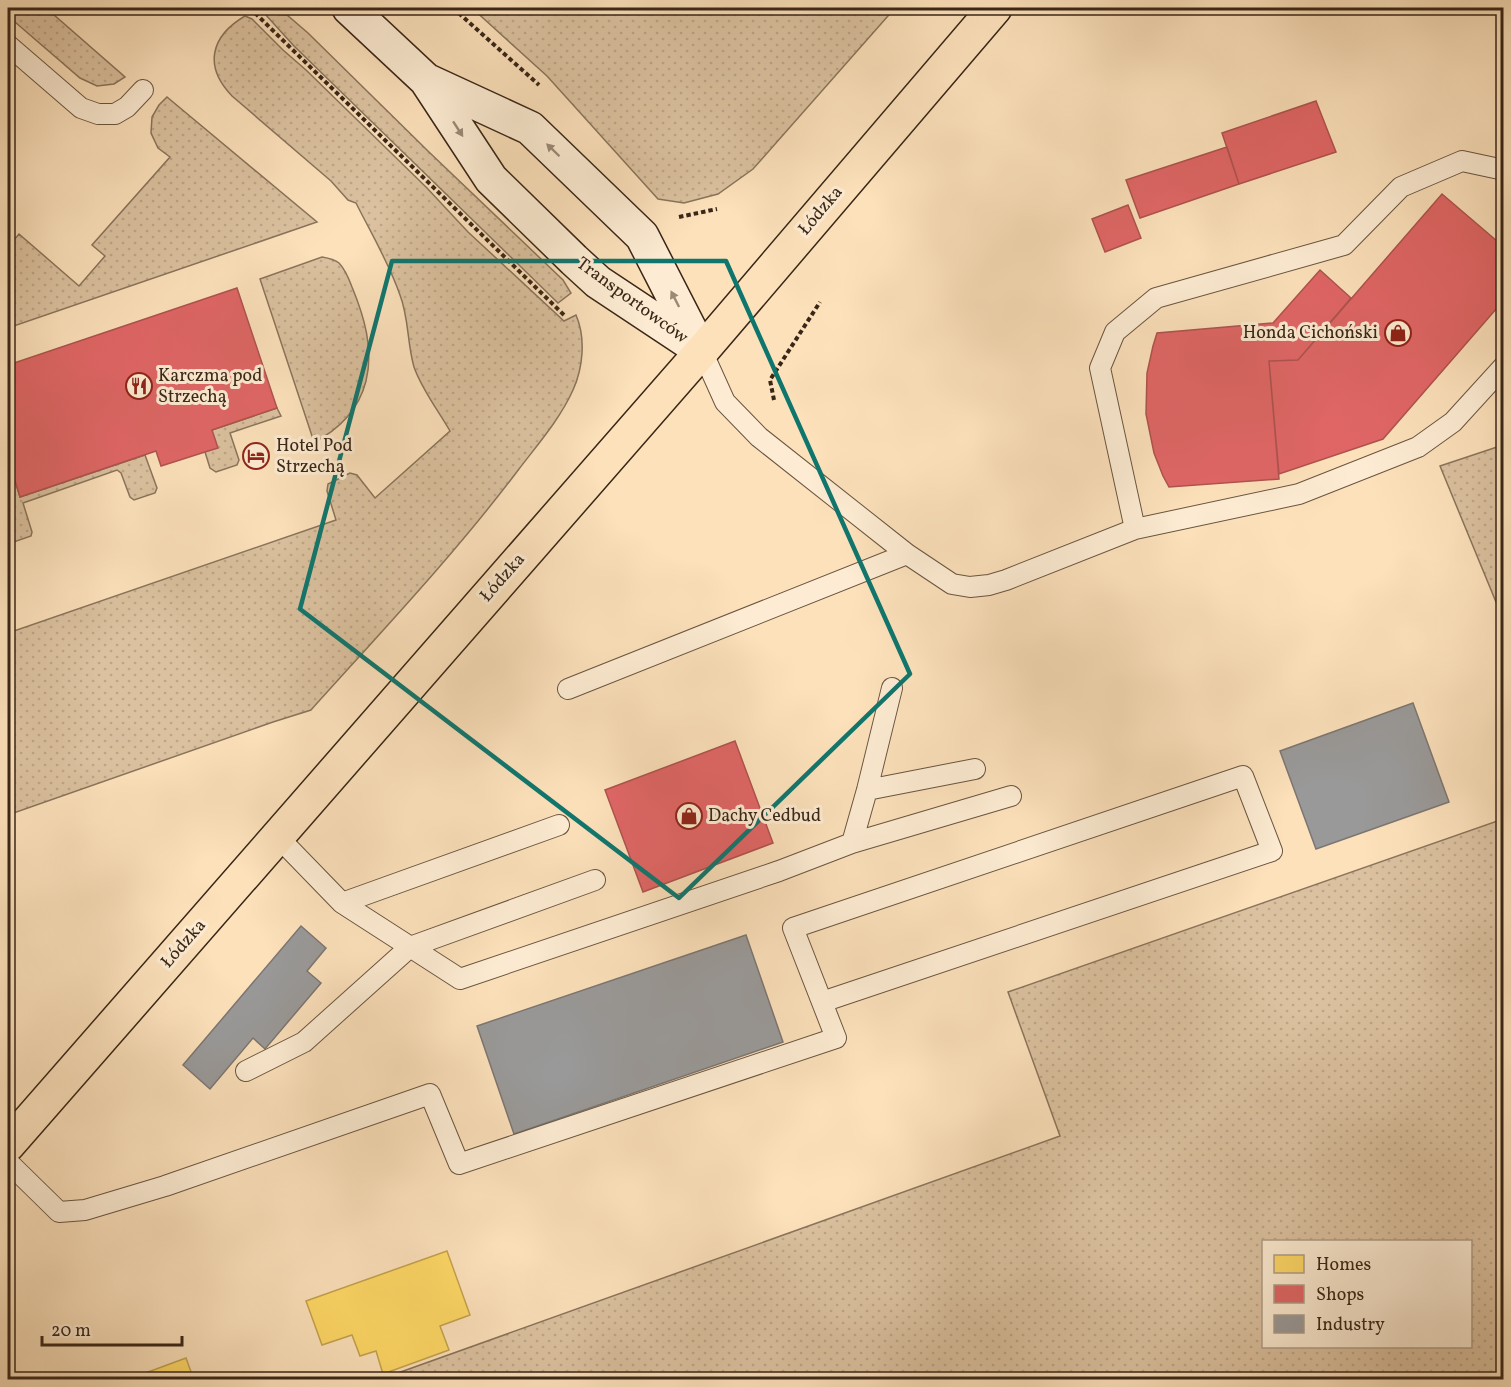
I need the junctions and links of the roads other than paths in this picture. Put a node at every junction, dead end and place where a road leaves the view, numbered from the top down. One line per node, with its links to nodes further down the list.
1 (349, 8): 4 (street, Transportowców)
2 (995, 8): 7 (main road, Łódzka)
3 (8, 45): 5 (lane)
4 (426, 80): 7 (street, Transportowców, one-way to 7); 7 (street, Transportowców, one-way to 4)
5 (143, 90)
6 (1503, 170): 9 (lane)
7 (702, 351): 10 (lane); 17 (main road, Łódzka)
8 (1503, 366): 9 (lane)
9 (1135, 529): 10 (lane)
10 (907, 554): 12 (lane)
11 (892, 688): 14 (lane)
12 (568, 689)
13 (975, 770): 14 (lane)
14 (867, 790): 18 (lane)
15 (1011, 796): 18 (lane)
16 (559, 825): 20 (lane)
17 (277, 836): 20 (lane); 24 (main road, Łódzka)
18 (852, 843): 21 (lane)
19 (595, 880): 21 (lane)
20 (342, 903): 21 (lane)
21 (410, 947): 23 (lane)
22 (822, 1002): 22 (lane); 25 (lane)
23 (246, 1071)
24 (8, 1145)
25 (8, 1162)

